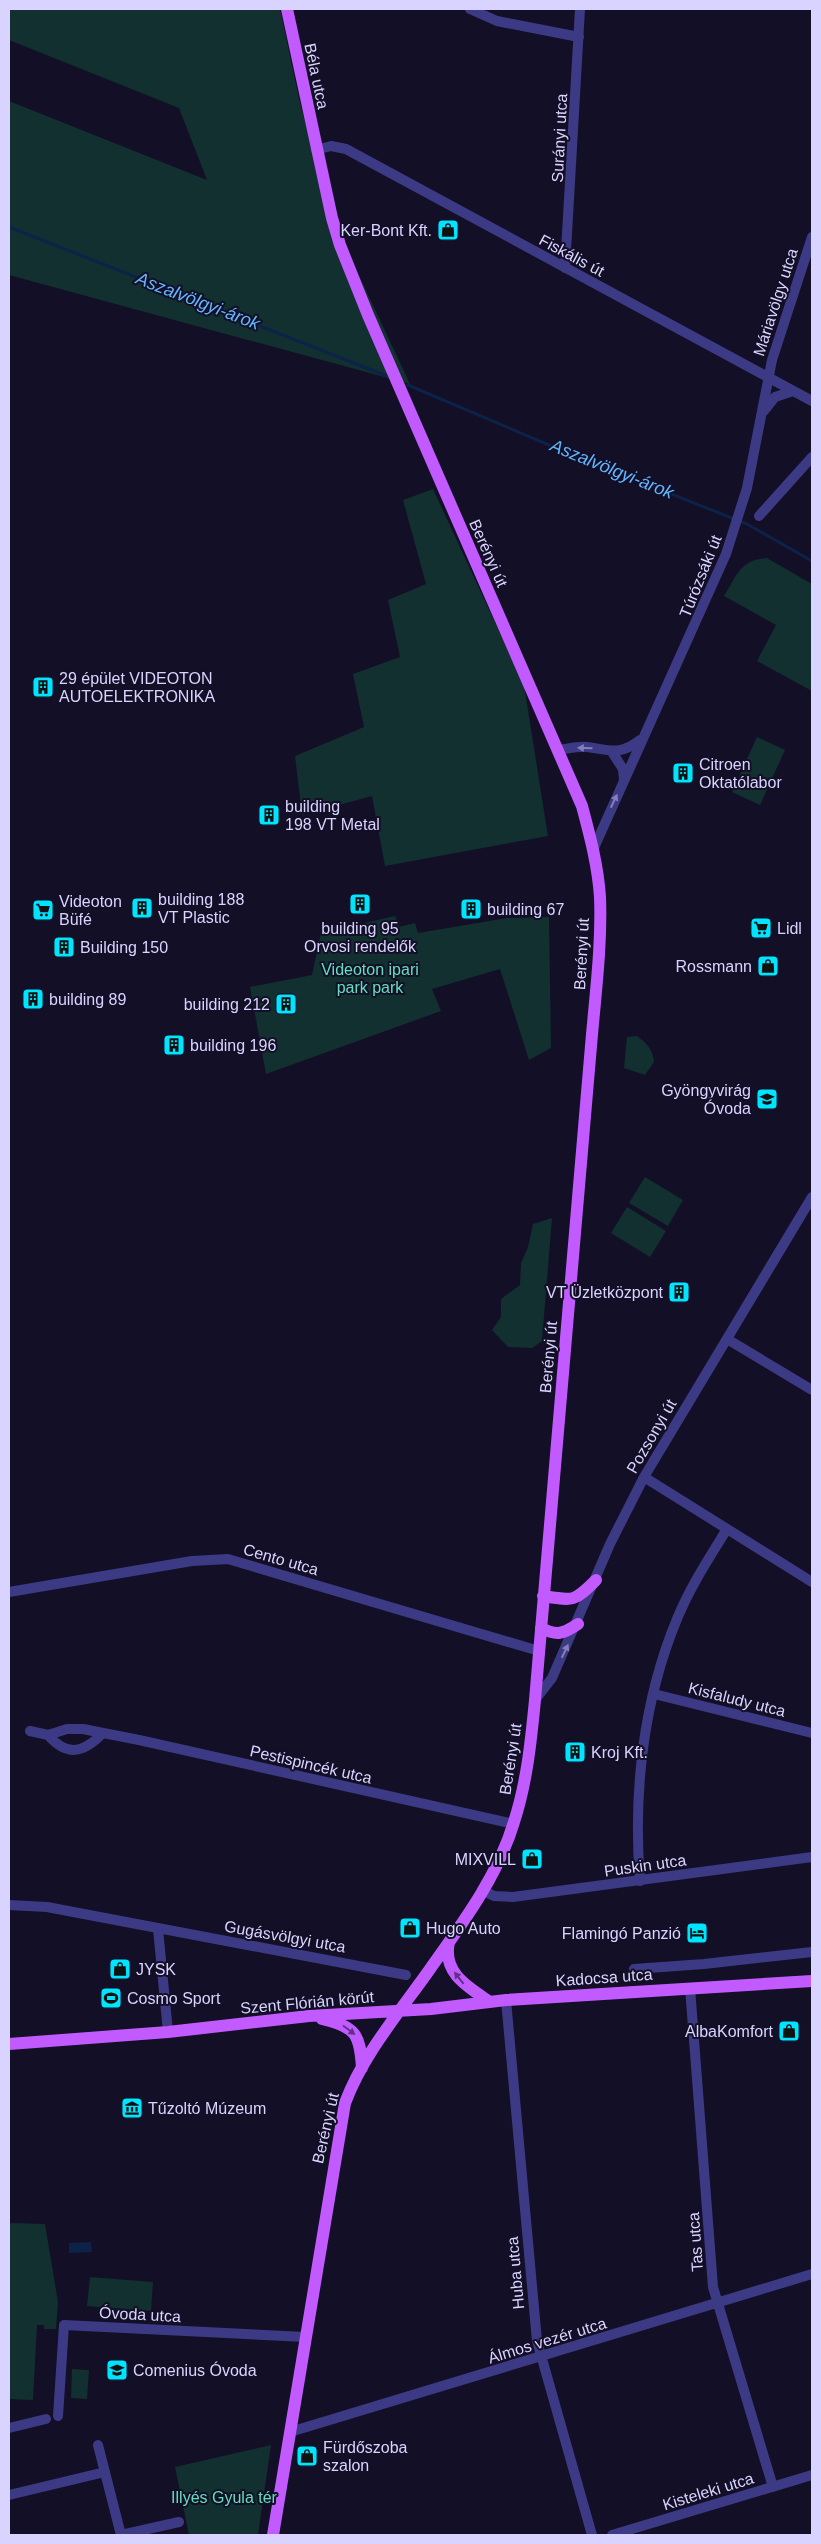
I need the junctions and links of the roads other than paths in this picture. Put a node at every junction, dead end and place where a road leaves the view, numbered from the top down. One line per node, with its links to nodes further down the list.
1 (287, 9): 5 (main road, Béla utca)
2 (470, 9): 4 (street)
3 (580, 9): 4 (street, Surányi utca)
4 (579, 37): 7 (street, Surányi utca)
5 (316, 150): 7 (street, Fiskális út); 15 (main road, Berényi út)
6 (812, 237): 8 (street, Máriavölgy utca)
7 (565, 268): 8 (street, Fiskális út)
8 (768, 377): 9 (street, Fiskális út); 11 (street, Túrózsáki út)
9 (793, 391): 10 (street, Fiskális út); 11 (street, Túrózsáki út)
10 (812, 401)
11 (761, 416): 14 (street, Túrózsáki út)
12 (812, 457): 13 (street)
13 (759, 516)
14 (641, 739): 16 (street); 17 (street, Túrózsáki út)
15 (558, 750): 16 (street, one-way to 15); 18 (main road, Berényi út)
16 (612, 752): 17 (street)
17 (624, 780): 18 (street, Túrózsáki út, one-way to 17)
18 (593, 850): 27 (main road, Berényi út)
19 (812, 1198): 20 (street, Pozsonyi út)
20 (727, 1339): 21 (street); 22 (street, Pozsonyi út)
21 (812, 1390)
22 (644, 1477): 23 (street); 24 (street, Pozsonyi út)
23 (727, 1529): 25 (street); 31 (street)
24 (596, 1580): 27 (main road); 28 (street, Pozsonyi út)
25 (812, 1582)
26 (9, 1592): 30 (street, Cento utca)
27 (543, 1596): 29 (main road, Berényi út)
28 (578, 1624): 29 (main road); 32 (street, Pozsonyi út, one-way to 28)
29 (541, 1628): 30 (main road, Berényi út)
30 (539, 1651): 32 (main road, Berényi út)
31 (654, 1694): 34 (street, Kisfaludy utca); 39 (street)
32 (535, 1700): 37 (main road, Berényi út)
33 (30, 1731): 36 (street, Pestispincék utca)
34 (812, 1733)
35 (102, 1734): 36 (street, Pestispincék utca); 36 (street, Pestispincék utca); 37 (street, Pestispincék utca)
36 (48, 1735)
37 (514, 1824): 40 (main road, Berényi út)
38 (812, 1857): 39 (street, Puskin utca)
39 (640, 1881): 40 (street, Puskin utca)
40 (482, 1890): 43 (main road, Berényi út)
41 (9, 1905): 42 (street, Gugásvölgyi utca)
42 (158, 1929): 46 (street, Gugásvölgyi utca); 53 (street)
43 (449, 1942): 50 (main road, one-way to 43); 51 (main road, Berényi út)
44 (812, 1952): 45 (street, Kadocsa utca)
45 (634, 1969)
46 (406, 1975)
47 (812, 1981): 48 (main road, Kadocsa utca)
48 (690, 1988): 49 (main road, Kadocsa utca); 57 (street, Tas utca)
49 (506, 2000): 50 (main road, Kadocsa utca); 59 (street, Huba utca)
50 (490, 2002): 51 (main road, Kadocsa utca)
51 (399, 2010): 52 (main road, Szent Flórián körút); 55 (main road, Berényi út)
52 (309, 2016): 53 (main road, Szent Flórián körút); 55 (main road, one-way to 55)
53 (168, 2032): 54 (main road, Szent Flórián körút)
54 (9, 2044)
55 (362, 2068): 58 (main road, Berényi út)
56 (812, 2274): 57 (street, Álmos vezér utca)
57 (716, 2303): 59 (street, Álmos vezér utca); 67 (street, Tas utca)
58 (305, 2337): 60 (street, Óvoda utca); 63 (main road, Berényi út)
59 (541, 2358): 63 (street, Álmos vezér utca); 72 (street, Huba utca)
60 (58, 2416)
61 (46, 2419): 62 (street)
62 (9, 2428)
63 (290, 2432): 71 (main road, Berényi út)
64 (98, 2445): 65 (street)
65 (105, 2472): 68 (street); 70 (street)
66 (812, 2475): 67 (street, Kisteleki utca)
67 (772, 2487): 73 (street, Kisteleki utca)
68 (9, 2495)
69 (179, 2522): 70 (street)
70 (121, 2535)
71 (273, 2535)
72 (592, 2535)
73 (612, 2535)

